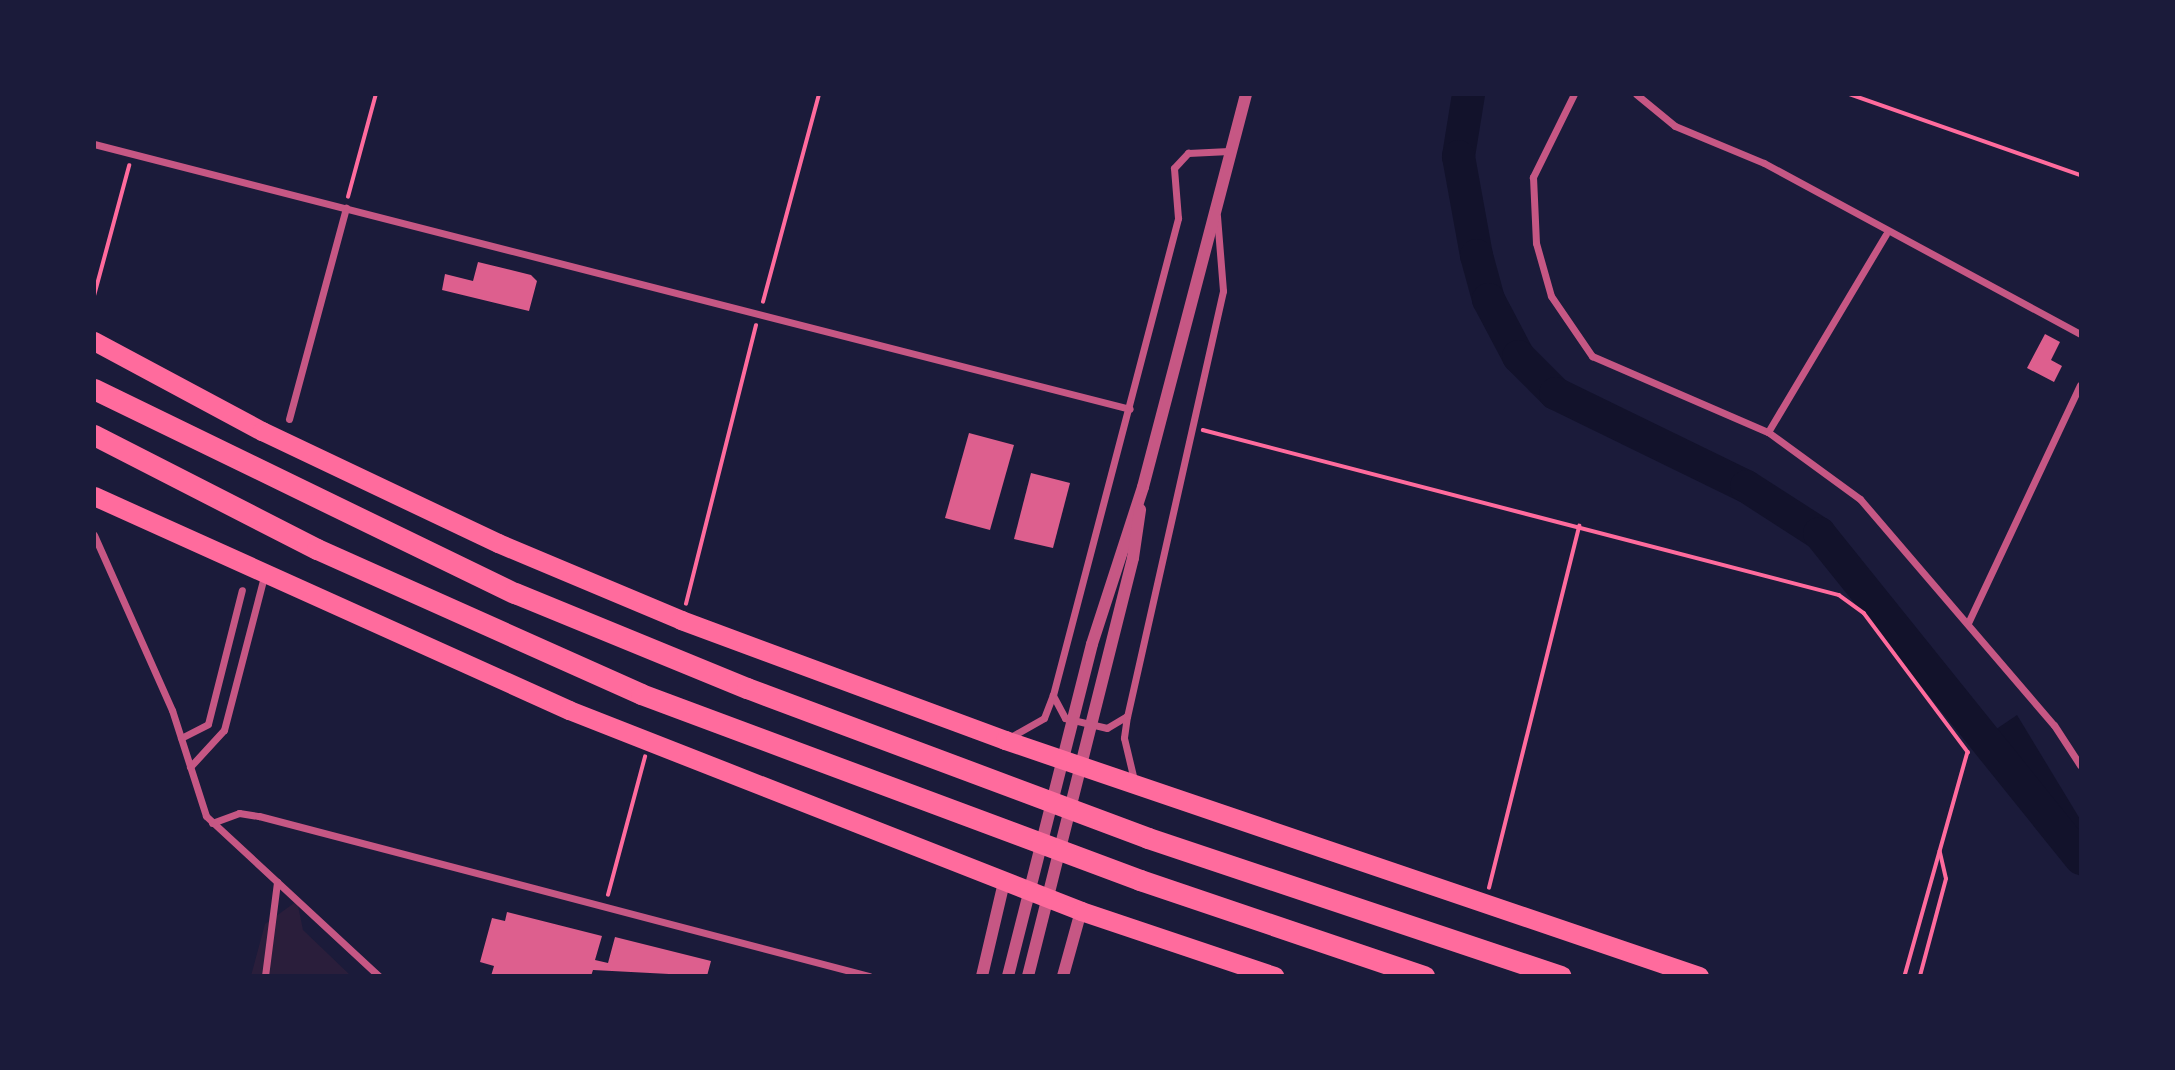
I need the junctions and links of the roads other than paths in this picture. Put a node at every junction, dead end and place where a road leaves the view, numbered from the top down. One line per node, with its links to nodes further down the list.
1 (1246, 94): 5 (street)
2 (1574, 94): 15 (street)
3 (1636, 94): 8 (street)
4 (94, 144): 7 (street)
5 (1229, 151): 6 (street); 13 (street)
6 (1215, 200): 17 (street); 24 (street)
7 (346, 208): 13 (street); 14 (street)
8 (1885, 233): 9 (street); 15 (street)
9 (2081, 334)
10 (94, 341): 26 (highway)
11 (2081, 386): 22 (street)
12 (94, 389): 43 (highway)
13 (1130, 410): 23 (street)
14 (289, 419)
15 (1768, 432): 22 (street)
16 (94, 435): 42 (highway)
17 (1143, 487): 38 (street); 39 (street)
18 (94, 496): 20 (highway)
19 (94, 536): 25 (street)
20 (264, 575): 28 (street); 32 (highway)
21 (242, 590): 25 (street)
22 (1968, 624): 27 (street)
23 (1053, 695): 24 (street); 26 (street)
24 (1127, 716): 29 (street)
25 (181, 738): 28 (street)
26 (1005, 740): 29 (highway)
27 (2081, 765)
28 (190, 767): 30 (street)
29 (1135, 785): 44 (highway)
30 (212, 823): 31 (street); 36 (street)
31 (277, 882): 34 (street); 35 (street)
32 (1004, 882): 33 (highway); 37 (street)
33 (1081, 911): 40 (street); 41 (highway)
34 (265, 975)
35 (379, 975)
36 (869, 975)
37 (982, 975)
38 (1008, 975)
39 (1028, 975)
40 (1063, 975)
41 (1274, 975)
42 (1424, 975)
43 (1561, 975)
44 (1699, 975)

